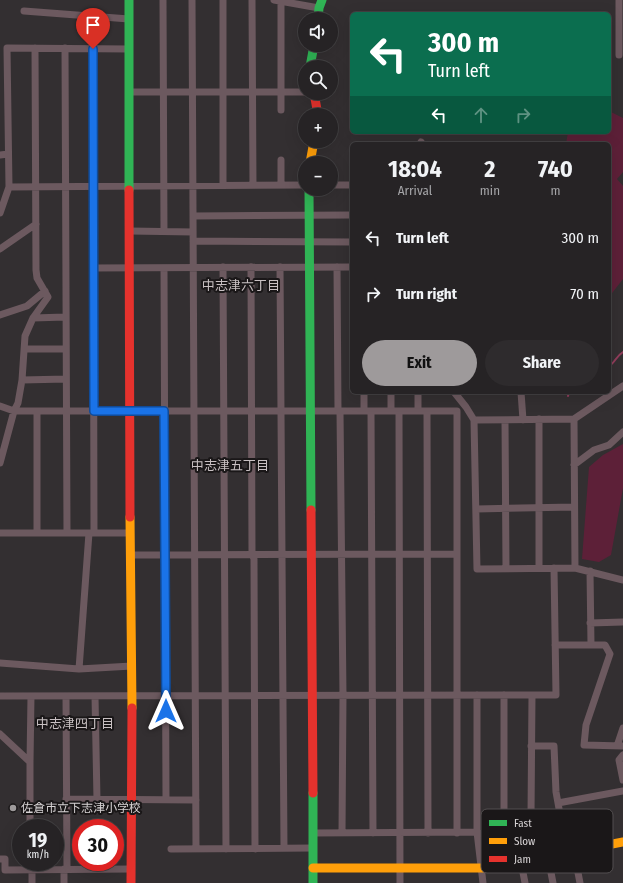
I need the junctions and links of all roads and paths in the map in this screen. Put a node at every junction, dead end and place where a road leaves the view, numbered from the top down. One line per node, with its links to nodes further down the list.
1 (129, 0): 10 (street)
2 (163, 0): 18 (street)
3 (192, 0): 23 (street)
4 (223, 0): 19 (street)
5 (252, 0): 20 (street)
6 (619, 0): 15 (street)
7 (277, 1): 8 (street); 21 (street)
8 (321, 4)
9 (24, 11): 10 (street)
10 (129, 19): 14 (street)
11 (35, 48): 12 (street); 16 (street); 35 (street)
12 (65, 48): 13 (street); 36 (street)
13 (93, 49): 14 (street); 37 (street)
14 (130, 49): 17 (street)
15 (619, 55)
16 (4, 63): 24 (street)
17 (129, 92): 18 (street); 38 (street)
18 (163, 92): 23 (street); 39 (street)
19 (223, 92): 20 (street); 23 (street); 29 (street)
20 (252, 92): 21 (street); 30 (street)
21 (281, 92): 22 (street); 25 (street)
22 (298, 92)
23 (192, 93): 40 (street)
24 (4, 100): 26 (street)
25 (281, 110)
26 (8, 154): 27 (street); 41 (street)
27 (0, 155)
28 (281, 160): 31 (street)
29 (223, 185): 30 (street); 40 (street)
30 (253, 185): 31 (street)
31 (281, 185): 32 (street)
32 (298, 185)
33 (338, 185): 34 (street)
34 (350, 185)
35 (35, 186): 36 (street); 41 (street); 47 (street)
36 (65, 186): 37 (street); 67 (street)
37 (93, 186): 38 (street); 62 (street)
38 (129, 186): 39 (street); 48 (street)
39 (163, 186): 40 (street); 49 (street)
40 (193, 186): 46 (street)
41 (9, 187): 43 (street)
42 (309, 196): 44 (street)
43 (0, 213)
44 (309, 215): 45 (street); 46 (street); 52 (street)
45 (350, 215)
46 (193, 216): 50 (street)
47 (36, 224): 54 (street); 65 (street)
48 (130, 231): 49 (street); 63 (street)
49 (164, 231): 50 (street)
50 (193, 232): 51 (street)
51 (193, 241): 52 (street); 55 (street)
52 (310, 242): 53 (street); 59 (street)
53 (350, 242)
54 (0, 249)
55 (193, 267): 56 (street); 64 (street); 86 (street)
56 (223, 267): 57 (street); 87 (street)
57 (251, 267): 58 (street); 88 (street)
58 (280, 267): 59 (street); 89 (street)
59 (310, 267): 60 (street); 90 (street)
60 (337, 267): 61 (street); 91 (street)
61 (350, 267)
62 (93, 268): 63 (street); 83 (street)
63 (130, 268): 64 (street); 84 (street)
64 (164, 268): 85 (street)
65 (45, 291): 66 (street); 68 (street)
66 (0, 315)
67 (65, 317): 68 (street); 69 (street)
68 (34, 318): 70 (street)
69 (66, 349): 70 (street); 71 (street)
70 (25, 350): 72 (street)
71 (66, 379): 72 (street); 82 (street)
72 (22, 380): 80 (street)
73 (623, 386): 98 (street)
74 (364, 394): 92 (street)
75 (391, 394): 93 (street)
76 (418, 394): 95 (street)
77 (456, 394): 99 (street)
78 (521, 394): 101 (street)
79 (0, 406): 80 (street)
80 (14, 411): 81 (street); 103 (street)
81 (38, 411): 82 (street); 113 (street)
82 (66, 411): 83 (street); 110 (street)
83 (94, 411): 84 (street); 114 (street)
84 (130, 411): 85 (street); 111 (street)
85 (164, 411): 86 (street); 126 (street)
86 (194, 411): 87 (street); 115 (street)
87 (223, 411): 88 (street); 116 (street)
88 (251, 411): 89 (street); 117 (street)
89 (280, 411): 90 (street); 118 (street)
90 (312, 411): 91 (street); 119 (street)
91 (339, 411): 92 (street); 120 (street)
92 (368, 411): 93 (street); 121 (street)
93 (392, 411): 94 (street)
94 (399, 411): 95 (street); 122 (street)
95 (418, 411): 96 (street)
96 (427, 411): 123 (street); 124 (street)
97 (539, 419): 98 (street); 101 (street); 108 (street)
98 (574, 419): 105 (street)
99 (474, 420): 100 (street); 109 (street)
100 (505, 420): 101 (street); 107 (street)
101 (523, 420)
102 (623, 432): 105 (street)
103 (1, 455): 104 (street)
104 (0, 463)
105 (574, 465): 106 (street)
106 (574, 507): 108 (street); 130 (street)
107 (505, 508): 108 (street); 109 (street); 127 (street)
108 (538, 508): 128 (street)
109 (476, 509): 127 (street)
110 (67, 532): 113 (street); 114 (street)
111 (130, 532): 114 (street); 125 (street)
112 (0, 533): 113 (street)
113 (37, 533)
114 (92, 534): 139 (street)
115 (194, 554): 116 (street); 126 (street); 154 (street)
116 (224, 554): 117 (street); 155 (street)
117 (252, 554): 118 (street); 156 (street)
118 (281, 554): 119 (street); 157 (street)
119 (312, 554): 120 (street); 158 (street)
120 (341, 554): 121 (street); 140 (street)
121 (372, 554): 122 (street); 141 (street)
122 (400, 554): 123 (street); 142 (street)
123 (428, 554): 124 (street); 143 (street)
124 (456, 554): 144 (street)
125 (131, 555): 126 (street); 138 (street)
126 (165, 555): 153 (street)
127 (506, 568): 128 (street)
128 (539, 568): 129 (street)
129 (554, 568): 130 (street); 135 (street)
130 (575, 568): 131 (street)
131 (590, 571): 132 (street); 134 (street)
132 (623, 580)
133 (623, 622): 134 (street)
134 (590, 623): 136 (street)
135 (555, 645): 136 (street); 147 (street)
136 (591, 645): 162 (street)
137 (0, 663): 139 (street)
138 (132, 666): 139 (street); 152 (street)
139 (79, 669)
140 (343, 695): 141 (street); 158 (street); 178 (street)
141 (372, 695): 142 (street); 179 (street)
142 (400, 695): 143 (street); 180 (street)
143 (429, 695): 144 (street); 181 (street)
144 (456, 695): 145 (street); 182 (street)
145 (477, 695): 146 (street); 183 (street)
146 (504, 695): 147 (street); 173 (street)
147 (532, 695): 161 (street)
148 (0, 696): 149 (street)
149 (30, 696): 150 (street); 164 (street)
150 (66, 696): 151 (street); 167 (street)
151 (95, 696): 152 (street); 169 (street)
152 (131, 696): 153 (street); 170 (street)
153 (166, 696): 154 (street); 168 (street)
154 (195, 696): 155 (street); 171 (street)
155 (225, 696): 156 (street); 191 (street)
156 (255, 696): 157 (street); 192 (street)
157 (283, 696): 158 (street); 187 (street)
158 (312, 696): 177 (street)
159 (623, 728): 162 (street)
160 (0, 734): 164 (street)
161 (531, 746): 172 (street); 174 (street)
162 (620, 746)
163 (623, 755): 165 (street)
164 (30, 762): 176 (street)
165 (623, 780)
166 (623, 791): 172 (street)
167 (66, 799): 169 (street); 198 (street)
168 (166, 799): 170 (street); 171 (street)
169 (97, 800): 170 (street)
170 (132, 800): 199 (street)
171 (196, 800): 190 (street)
172 (558, 803): 175 (street)
173 (504, 809)
174 (531, 809)
175 (559, 809)
176 (30, 819)
177 (313, 833): 178 (street); 188 (street)
178 (342, 833): 179 (street)
179 (372, 833): 180 (street)
180 (400, 833): 181 (street); 200 (street)
181 (428, 833): 182 (street)
182 (457, 833): 183 (street)
183 (477, 833): 184 (street); 194 (street)
184 (481, 833)
185 (623, 842): 186 (street)
186 (613, 844)
187 (284, 848): 188 (street); 192 (street)
188 (313, 848): 195 (street)
189 (171, 849): 190 (street)
190 (196, 849): 191 (street)
191 (226, 849): 192 (street)
192 (255, 849)
193 (0, 859): 197 (street)
194 (481, 861)
195 (313, 868): 200 (street); 209 (street)
196 (481, 868): 200 (street)
197 (12, 869)
198 (65, 869): 199 (street); 207 (street)
199 (131, 869): 208 (street)
200 (400, 869): 210 (street)
201 (31, 871): 206 (street)
202 (482, 873): 211 (street)
203 (523, 873): 212 (street)
204 (550, 873): 213 (street)
205 (577, 873): 214 (street)
206 (32, 883)
207 (64, 883)
208 (131, 883)
209 (313, 883)
210 (400, 883)
211 (483, 883)
212 (525, 883)
213 (552, 883)
214 (580, 883)

